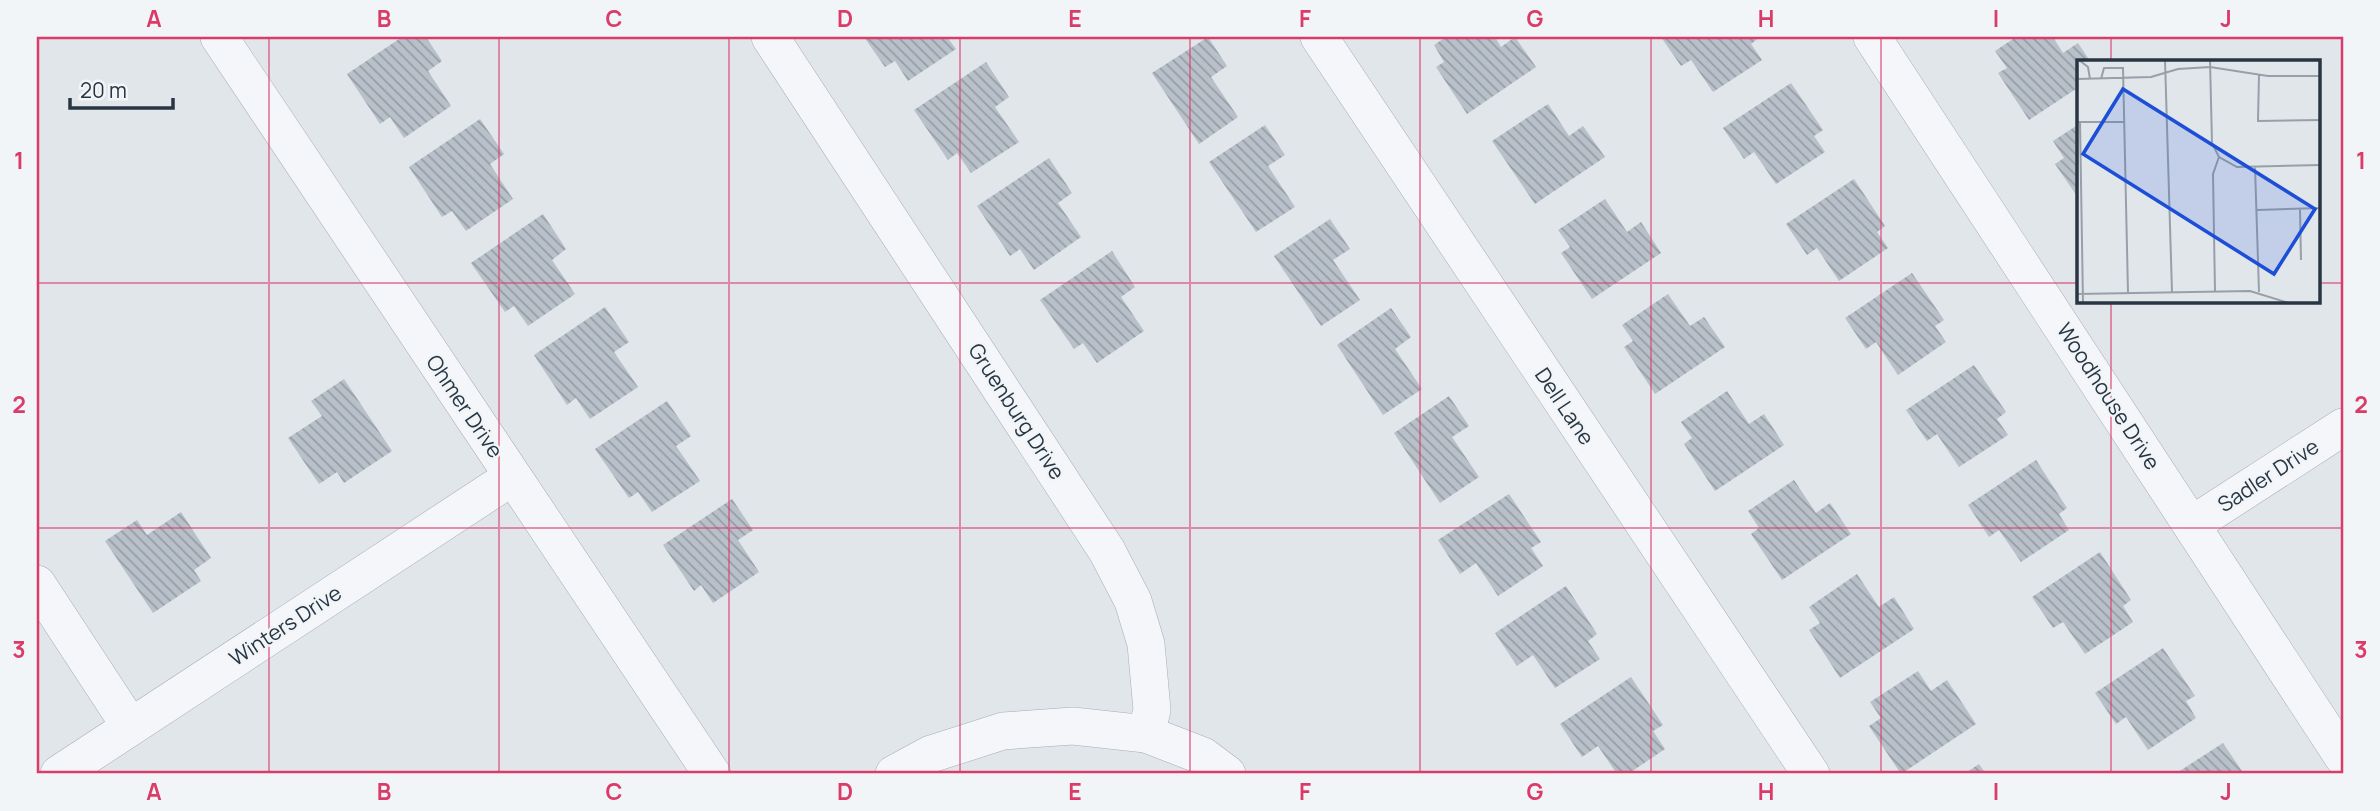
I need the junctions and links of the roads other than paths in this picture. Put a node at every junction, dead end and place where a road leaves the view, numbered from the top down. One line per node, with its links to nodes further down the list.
1 (219, 37): 6 (street, Ohmer Drive)
2 (769, 37): 10 (street, Gruenburg Drive)
3 (1319, 37): 16 (street, Dell Lane)
4 (1872, 37): 7 (street, Woodhouse Drive)
5 (2343, 427): 7 (street, Sadler Drive)
6 (512, 477): 9 (street, Winters Drive); 13 (street, Ohmer Drive)
7 (2193, 524): 11 (street, Woodhouse Drive)
8 (37, 584): 9 (street)
9 (130, 726): 12 (street, Winters Drive)
10 (1146, 734): 14 (street); 15 (street)
11 (2343, 757)
12 (59, 774)
13 (712, 774)
14 (894, 774)
15 (1227, 774)
16 (1811, 774)

